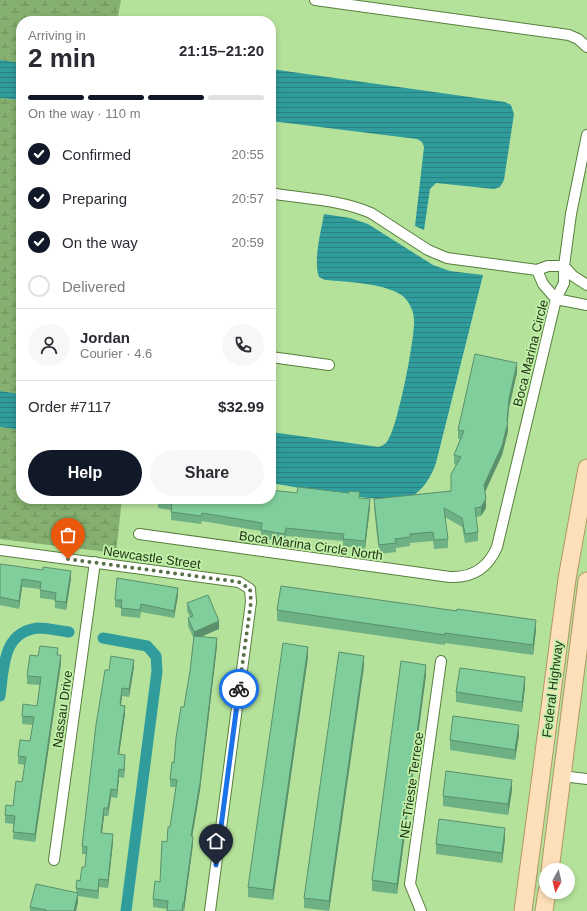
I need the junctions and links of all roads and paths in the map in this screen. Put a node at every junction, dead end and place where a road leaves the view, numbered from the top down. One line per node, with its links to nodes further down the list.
1 (315, 0): 2 (street)
2 (587, 47)
3 (587, 135): 5 (street, Boca Marina Circle)
4 (276, 194): 6 (street)
5 (564, 266): 6 (street); 7 (street); 8 (street, Boca Marina Circle)
6 (537, 270): 8 (street)
7 (587, 285)
8 (556, 299): 9 (street); 16 (street, Boca Marina Circle)
9 (587, 305)
10 (276, 358): 11 (street)
11 (329, 365)
12 (587, 468): 17 (main road, Federal Highway)
13 (139, 534): 16 (street, Boca Marina Circle North)
14 (0, 550): 15 (street, Newcastle Street)
15 (95, 562): 25 (street, Nassau Drive); 29 (street, Newcastle Street)
16 (479, 571)
17 (567, 579): 19 (main road, Federal Highway); 20 (main road)
18 (587, 581): 20 (main road, Federal Highway)
19 (561, 621): 22 (main road); 27 (main road, Federal Highway)
20 (584, 626): 22 (main road, Federal Highway)
21 (441, 661): 30 (street, NE Trieste Terrece)
22 (576, 668): 23 (main road, Federal Highway)
23 (562, 776): 24 (street); 26 (main road, Federal Highway)
24 (587, 780)
25 (54, 860)
26 (551, 863)
27 (526, 890): 31 (main road, Federal Highway); 32 (main road)
28 (546, 899): 33 (main road)
29 (210, 911)
30 (421, 911)
31 (523, 911)
32 (530, 911)
33 (544, 911)

